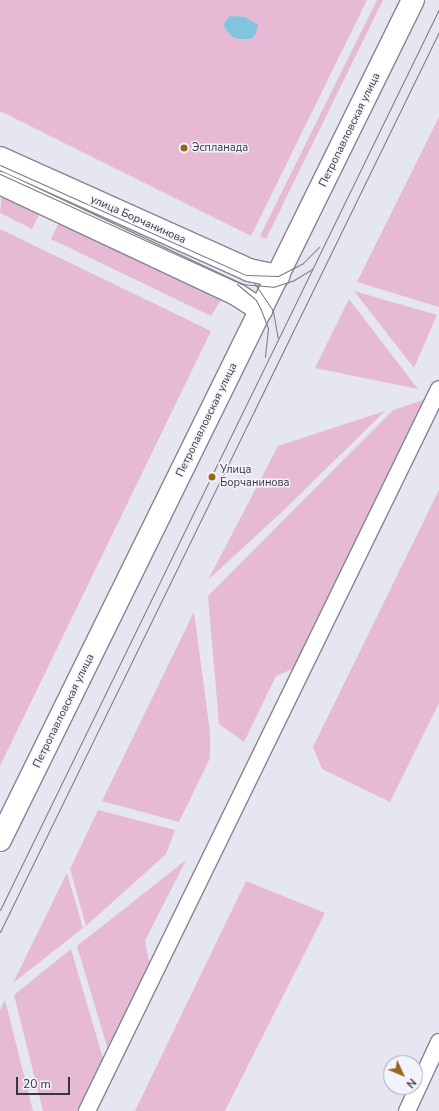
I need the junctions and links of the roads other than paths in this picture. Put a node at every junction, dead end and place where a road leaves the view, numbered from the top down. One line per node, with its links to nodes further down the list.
1 (413, 0): 4 (main road, Петропавловская улица)
2 (0, 158): 4 (main road, улица Борчанинова)
3 (0, 183): 5 (main road)
4 (278, 276): 5 (main road, Петропавловская улица)
5 (261, 310): 7 (main road, Петропавловская улица)
6 (439, 389): 9 (street)
7 (0, 840)
8 (439, 1042): 10 (street)
9 (87, 1111)
10 (407, 1111)

